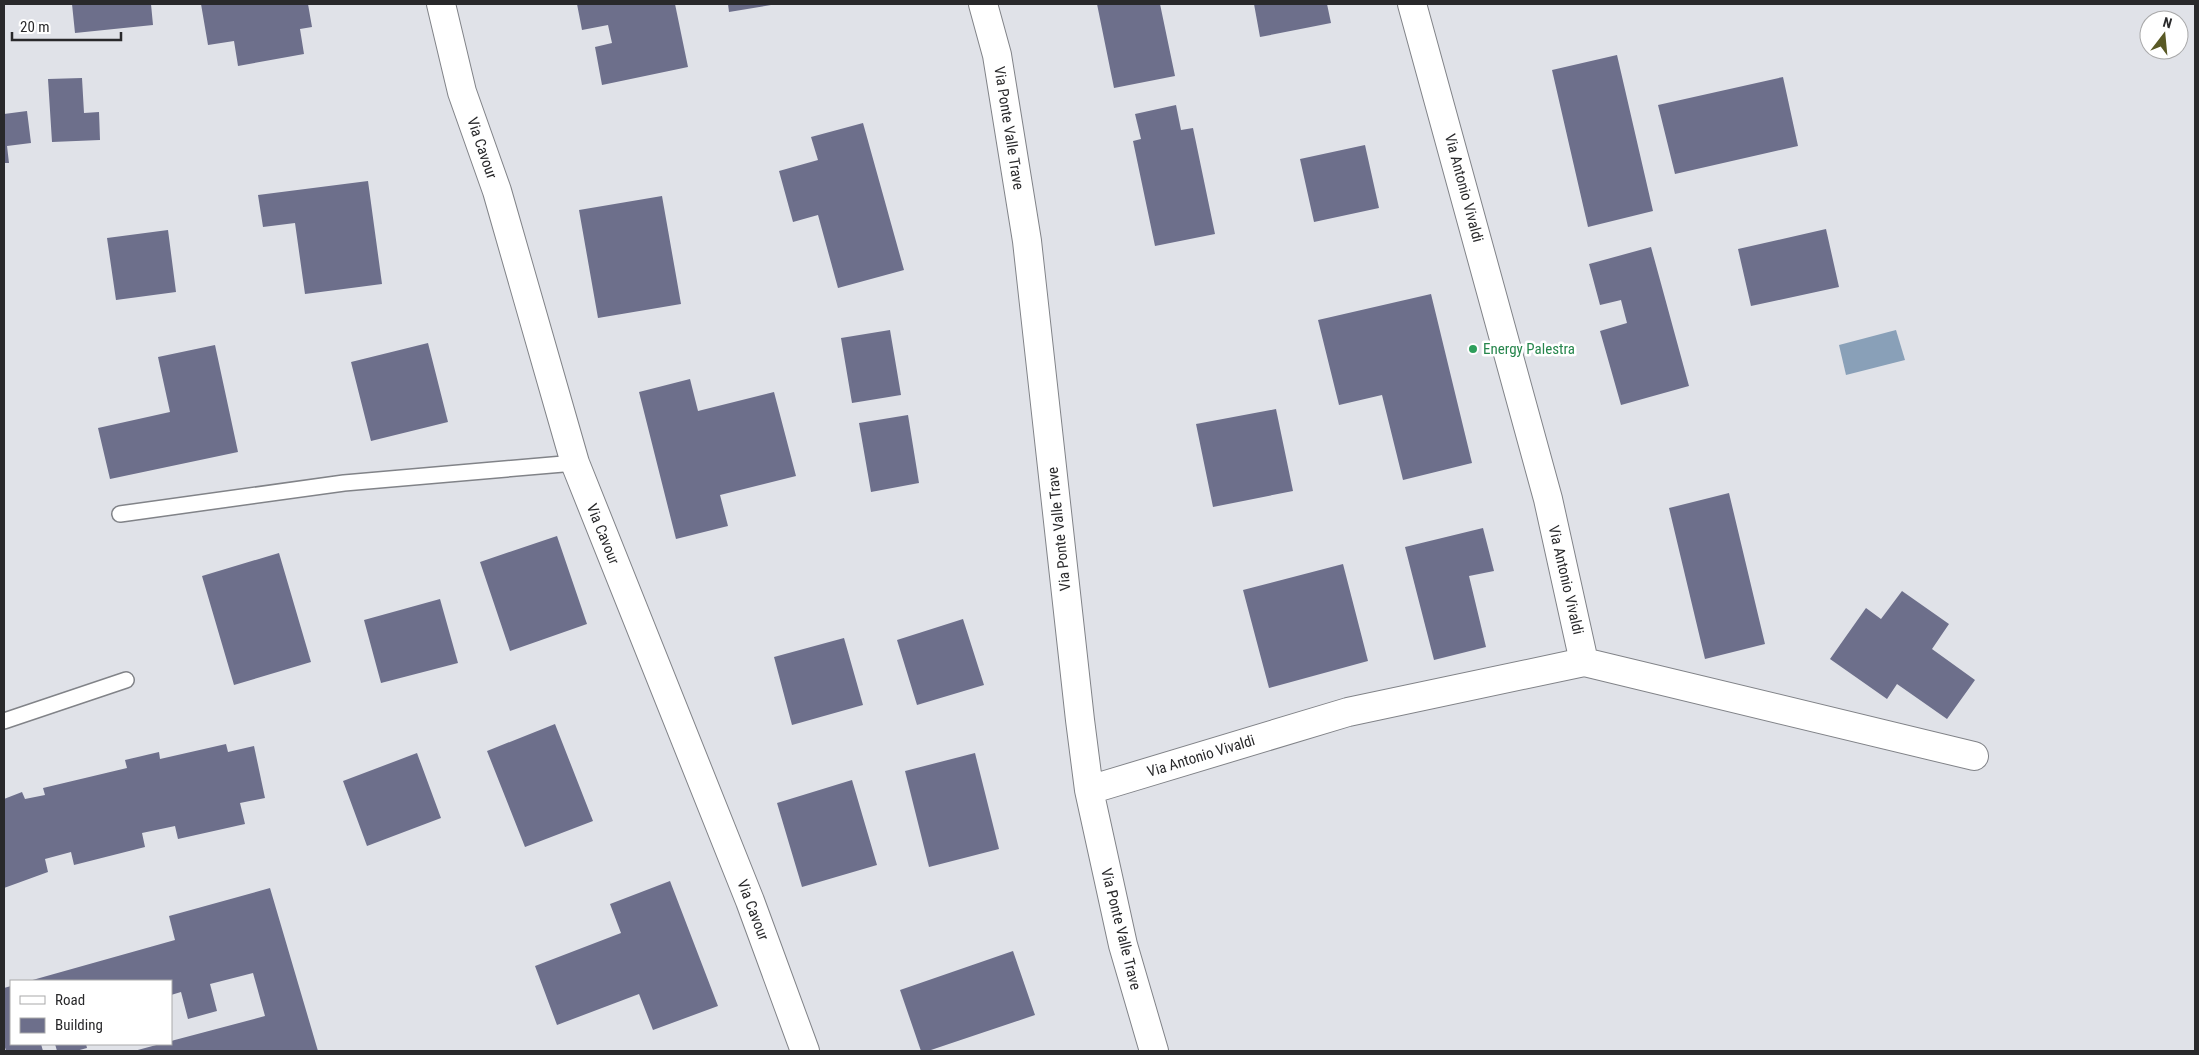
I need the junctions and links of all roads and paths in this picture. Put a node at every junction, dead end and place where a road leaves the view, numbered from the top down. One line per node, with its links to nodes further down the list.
1 (441, 4): 4 (street, Via Cavour)
2 (982, 4): 10 (street, Via Ponte Valle Trave)
3 (1412, 4): 6 (street, Via Antonio Vivaldi)
4 (575, 463): 5 (lane); 11 (street, Via Cavour)
5 (120, 514)
6 (1584, 662): 9 (street); 10 (street, Via Antonio Vivaldi)
7 (126, 680): 8 (lane)
8 (4, 722)
9 (1974, 756)
10 (1089, 790): 12 (street, Via Ponte Valle Trave)
11 (805, 1051)
12 (1154, 1051)

